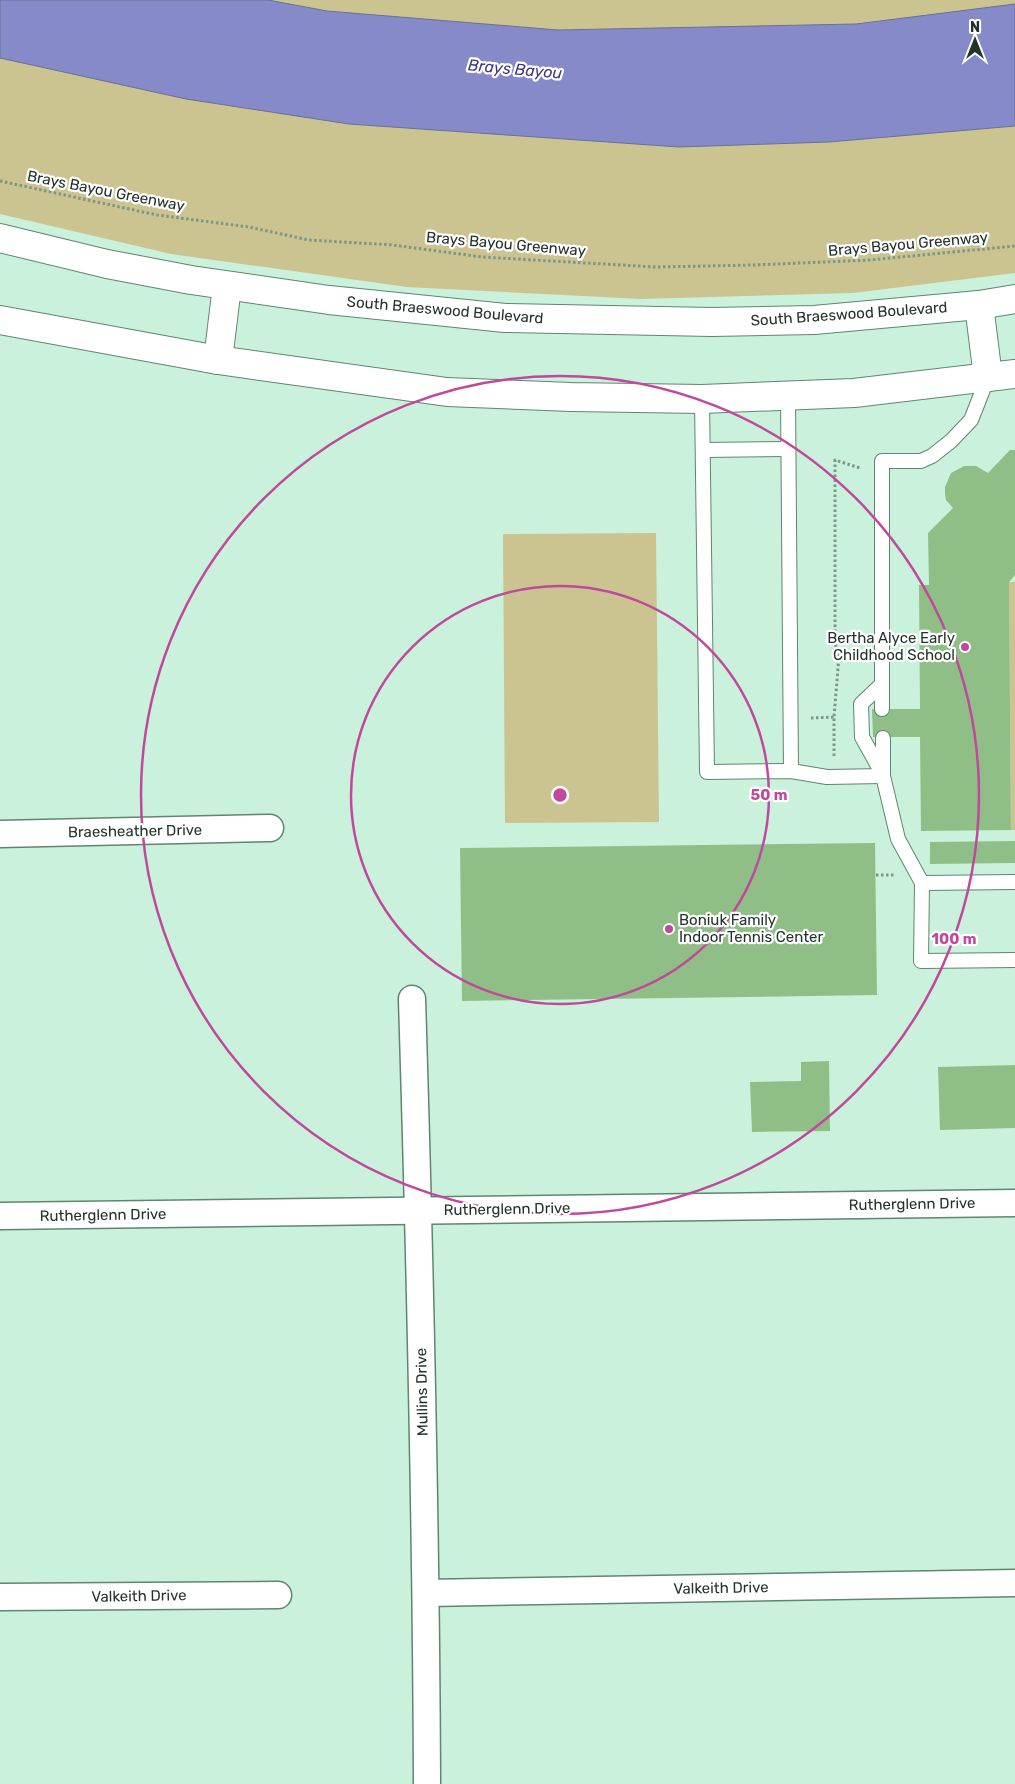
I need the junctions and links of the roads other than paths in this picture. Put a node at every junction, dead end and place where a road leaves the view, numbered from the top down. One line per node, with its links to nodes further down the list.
1 (0, 238): 2 (main road, South Braeswood Boulevard)
2 (227, 286): 4 (main road, South Braeswood Boulevard); 6 (main road)
3 (1015, 299): 4 (main road, South Braeswood Boulevard)
4 (980, 305): 8 (main road)
5 (0, 320): 6 (main road)
6 (218, 360): 10 (main road)
7 (1015, 374): 8 (main road)
8 (988, 378): 9 (main road); 13 (lane)
9 (788, 396): 10 (main road); 12 (lane)
10 (702, 399): 11 (lane)
11 (704, 450): 12 (lane); 16 (lane)
12 (788, 450): 16 (lane)
13 (882, 684): 14 (lane); 17 (lane)
14 (882, 710)
15 (883, 738): 17 (lane)
16 (791, 771): 17 (lane)
17 (883, 776): 21 (lane)
18 (270, 828): 19 (street, Braesheather Drive)
19 (0, 834)
20 (1015, 882): 21 (lane)
21 (922, 883): 22 (lane)
22 (1015, 960)
23 (412, 999): 25 (street, Mullins Drive)
24 (1015, 1203): 25 (street, Rutherglenn Drive)
25 (418, 1210): 26 (street, Rutherglenn Drive); 28 (street, Mullins Drive)
26 (0, 1216)
27 (1015, 1583): 28 (street, Valkeith Drive)
28 (426, 1593): 31 (street, Mullins Drive)
29 (278, 1595): 30 (street, Valkeith Drive)
30 (0, 1597)
31 (427, 1784)

